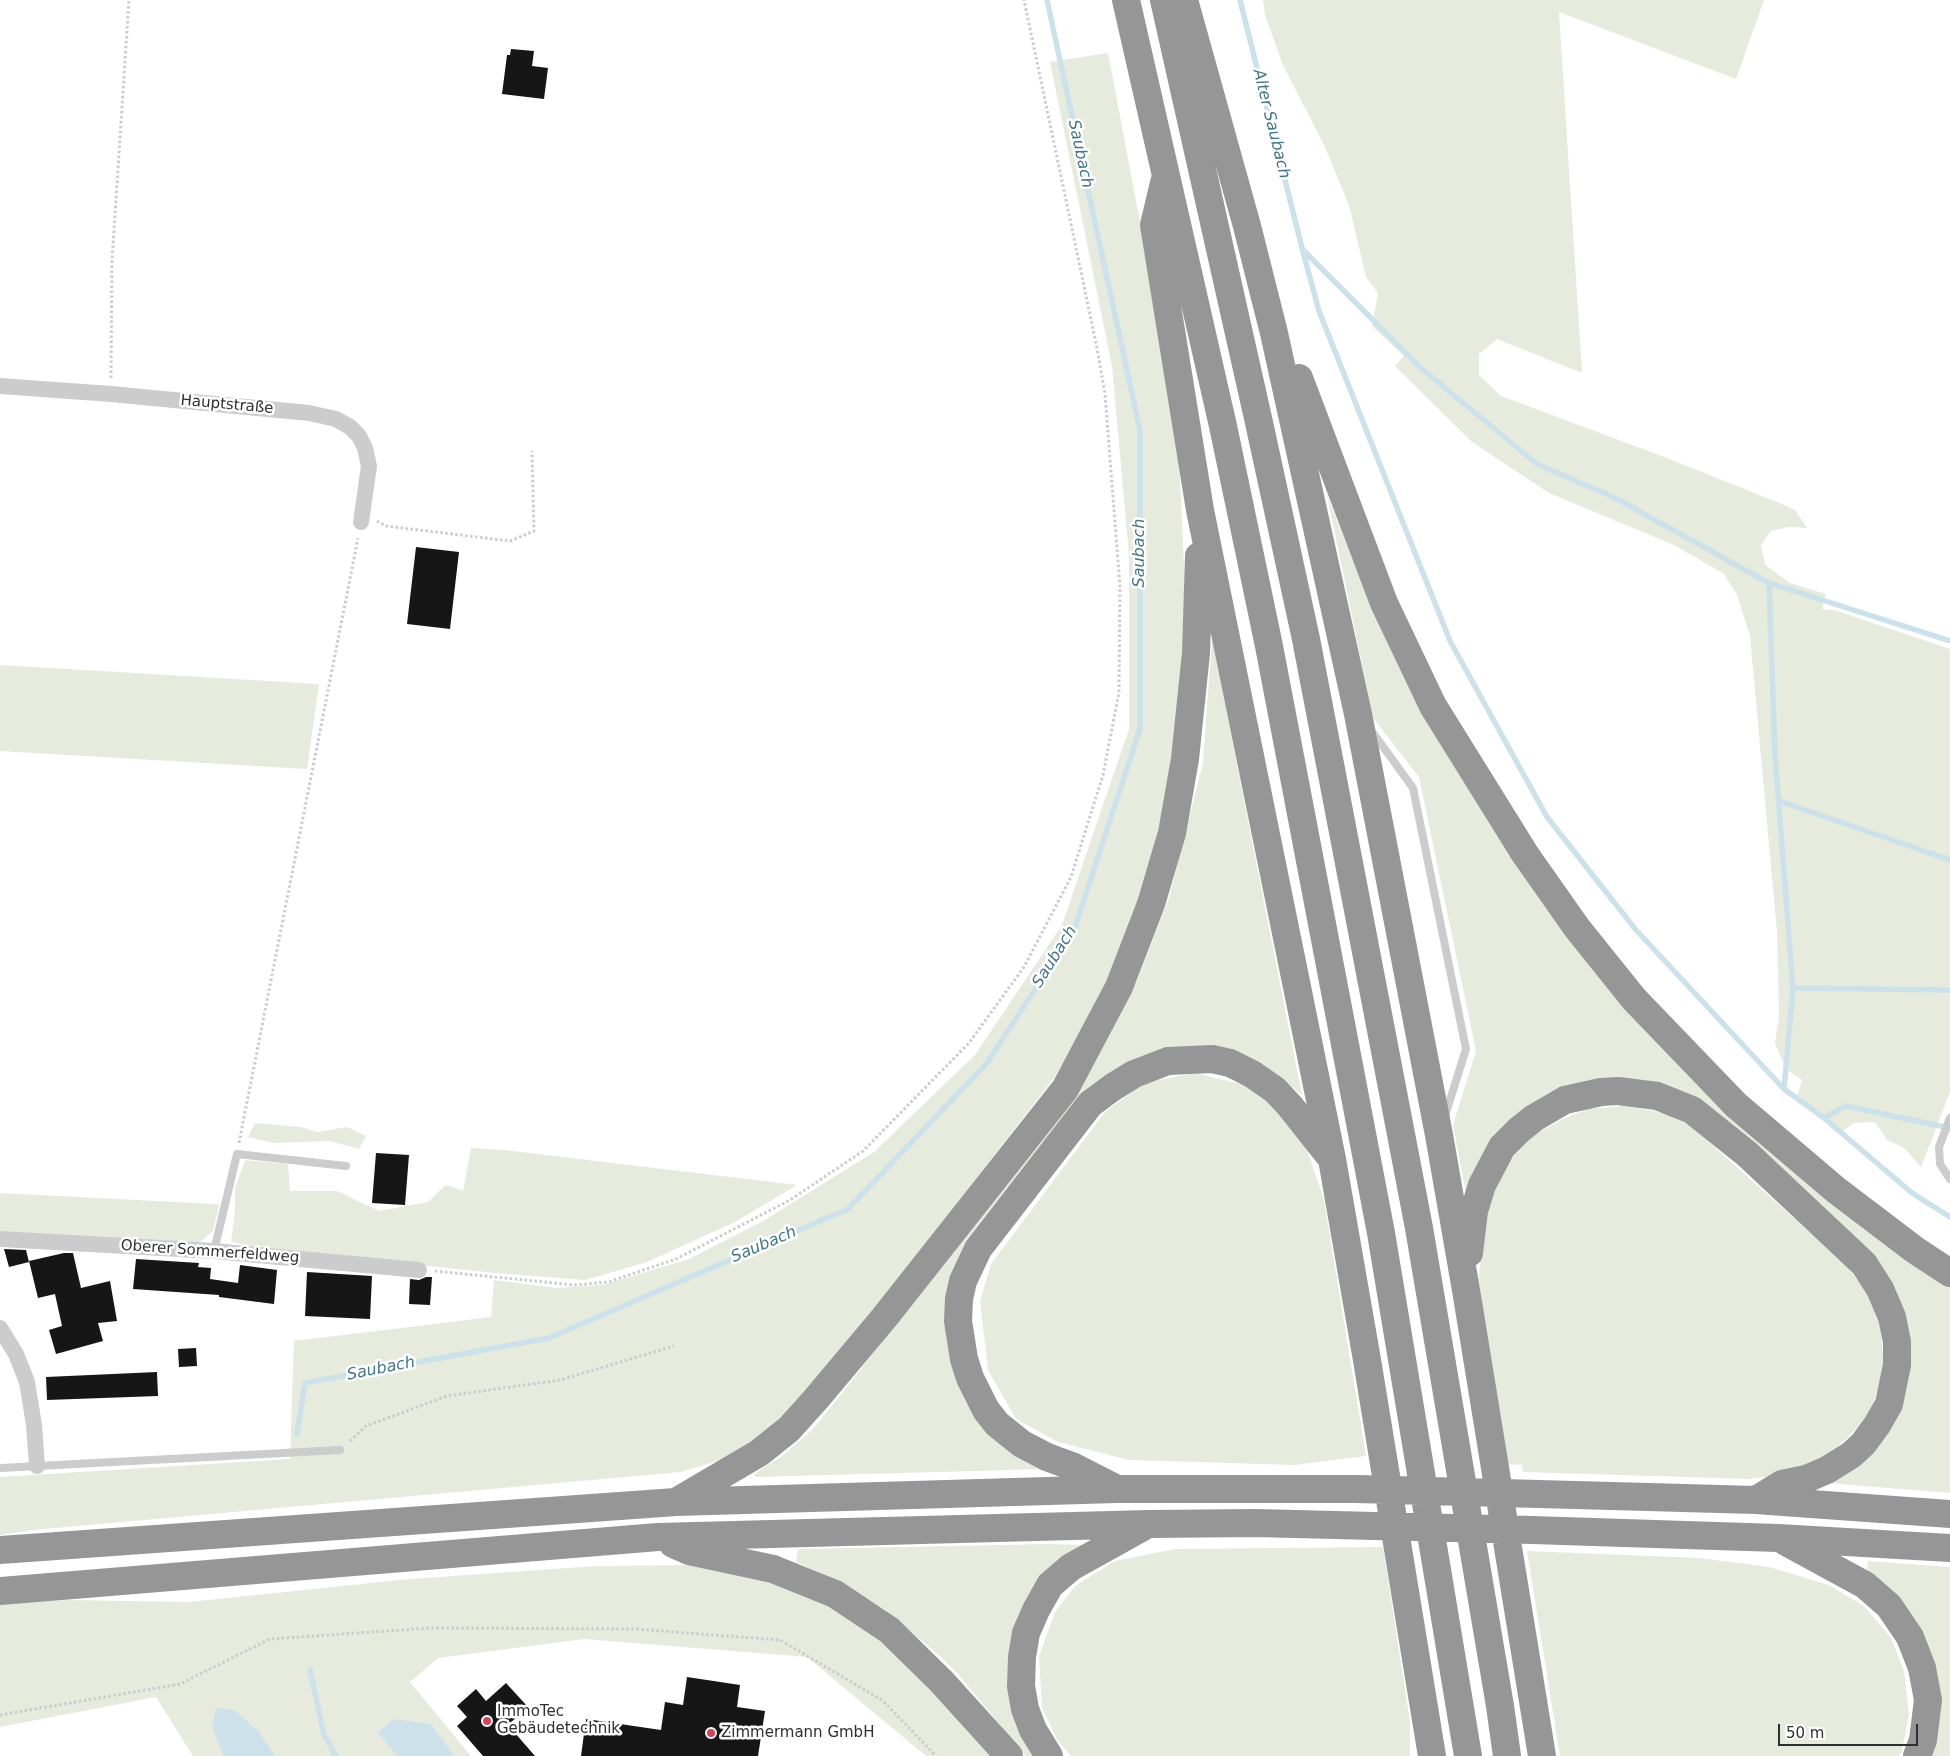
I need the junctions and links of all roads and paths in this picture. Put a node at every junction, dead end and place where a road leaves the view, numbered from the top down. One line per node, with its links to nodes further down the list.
1 (129, 0): 9 (path)
2 (1024, 0): 23 (path)
3 (1126, 0): 6 (highway)
4 (1164, 0): 47 (highway)
5 (1184, 0): 7 (highway)
6 (1166, 177): 12 (highway); 46 (highway)
7 (1274, 333): 14 (highway); 24 (highway)
8 (0, 386): 9 (street, Hauptstraße)
9 (111, 394): 11 (street, Hauptstraße)
10 (532, 451): 11 (path)
11 (364, 500): 13 (street, Hauptstraße)
12 (1200, 510): 18 (highway); 33 (highway)
13 (361, 522): 17 (path)
14 (1358, 714): 16 (highway); 16 (lane)
15 (1950, 1118): 20 (lane)
16 (1439, 1135): 25 (highway)
17 (237, 1154): 19 (lane); 22 (lane)
18 (1332, 1159): 31 (highway); 42 (highway)
19 (346, 1166)
20 (1950, 1179)
21 (0, 1239): 22 (street, Oberer Sommerfeldweg)
22 (214, 1251): 23 (street, Oberer Sommerfeldweg)
23 (420, 1270)
24 (1950, 1274)
25 (1466, 1290): 32 (highway); 48 (highway)
26 (0, 1328): 29 (street)
27 (674, 1346): 28 (path)
28 (340, 1450): 29 (lane)
29 (37, 1466): 30 (lane)
30 (0, 1468)
31 (1116, 1488): 32 (highway); 33 (highway)
32 (1756, 1500): 34 (highway)
33 (676, 1502): 39 (highway)
34 (1950, 1514)
35 (1148, 1524): 36 (highway); 37 (highway); 45 (highway)
36 (658, 1537): 40 (highway); 44 (highway)
37 (1778, 1538): 38 (highway); 49 (highway)
38 (1950, 1548)
39 (0, 1550)
40 (0, 1591)
41 (0, 1715): 43 (path)
42 (1429, 1750)
43 (936, 1756)
44 (1009, 1756)
45 (1050, 1756)
46 (1468, 1756)
47 (1507, 1756)
48 (1542, 1756)
49 (1917, 1756)

